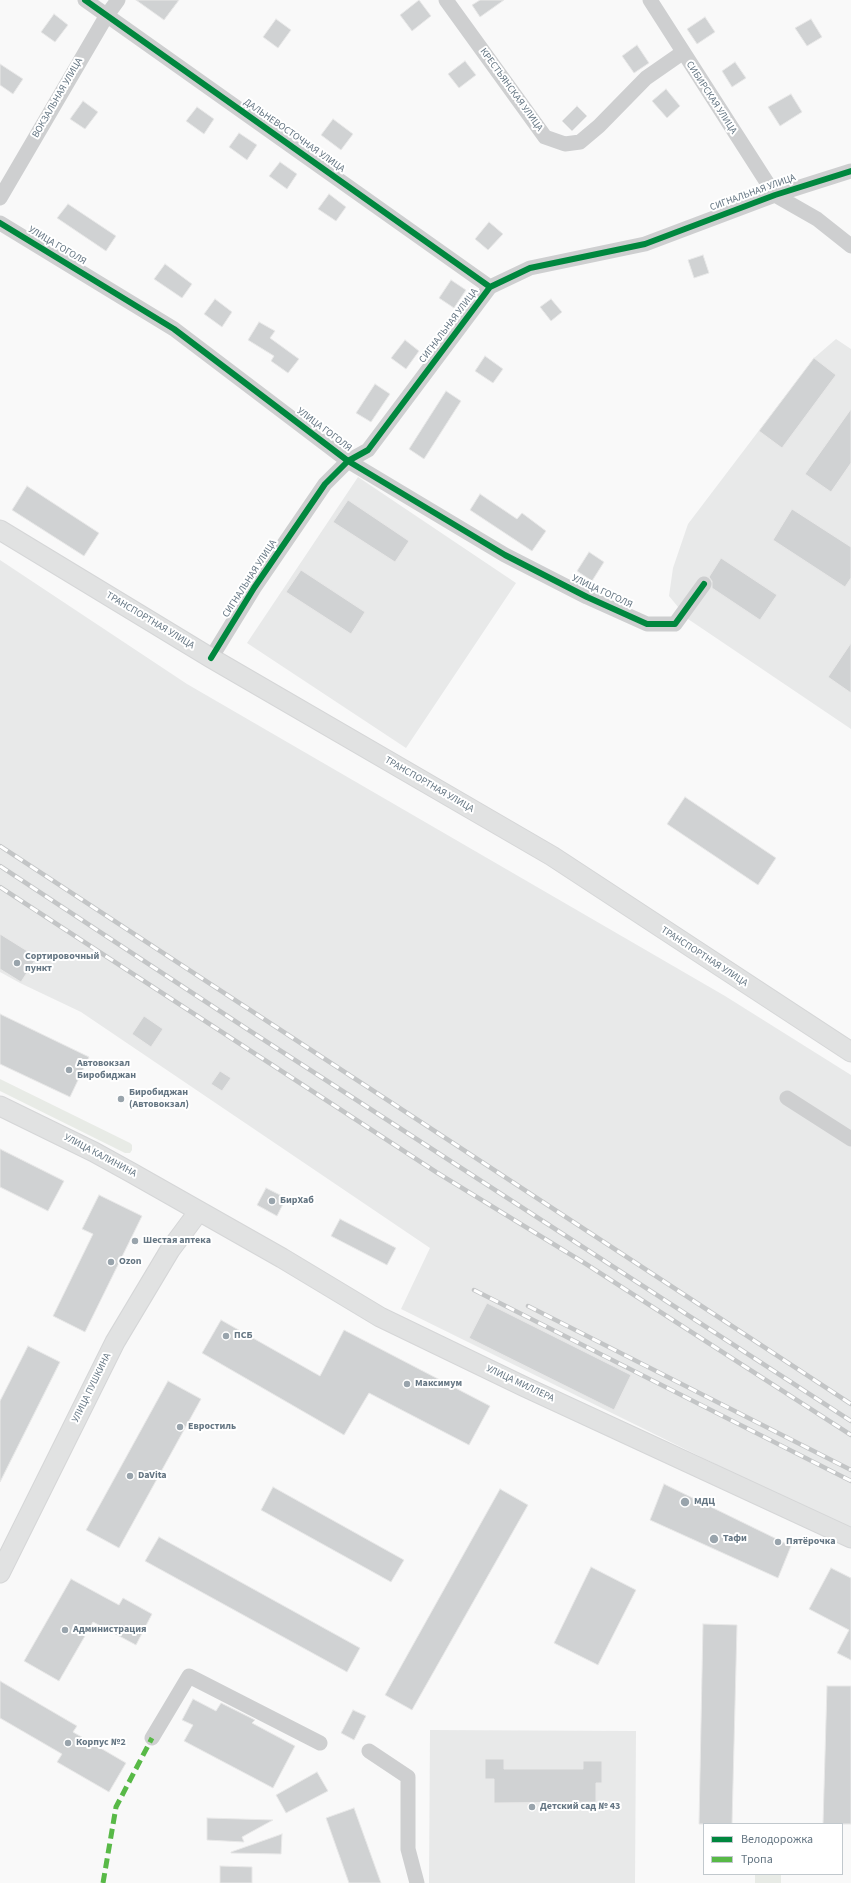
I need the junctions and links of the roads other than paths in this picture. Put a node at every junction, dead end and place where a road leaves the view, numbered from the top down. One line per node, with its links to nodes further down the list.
1 (86, 0): 5 (street, ДАЛЬНЕВОСТОЧНАЯ УЛИЦА)
2 (118, 0): 5 (street, ВОКЗАЛЬНАЯ УЛИЦА)
3 (446, 0): 6 (street, КРЕСТЬЯНСКАЯ УЛИЦА)
4 (650, 0): 6 (street, СИБИРСКАЯ УЛИЦА)
5 (107, 15): 9 (street, ВОКЗАЛЬНАЯ УЛИЦА); 12 (street, ДАЛЬНЕВОСТОЧНАЯ УЛИЦА)
6 (682, 53): 8 (street, СИБИРСКАЯ УЛИЦА)
7 (851, 171): 8 (street, СИГНАЛЬНАЯ УЛИЦА)
8 (774, 195): 11 (street); 12 (street, СИГНАЛЬНАЯ УЛИЦА)
9 (0, 198)
10 (0, 223): 13 (street, УЛИЦА ГОГОЛЯ)
11 (851, 246)
12 (490, 287): 13 (street, СИГНАЛЬНАЯ УЛИЦА)
13 (348, 461): 15 (street, УЛИЦА ГОГОЛЯ); 16 (street, СИГНАЛЬНАЯ УЛИЦА)
14 (0, 530): 16 (main road, ТРАНСПОРТНАЯ УЛИЦА)
15 (704, 584)
16 (211, 658): 17 (main road, ТРАНСПОРТНАЯ УЛИЦА)
17 (851, 1052)
18 (787, 1098): 20 (street)
19 (0, 1106): 21 (main road, УЛИЦА КАЛИНИНА)
20 (851, 1139)
21 (199, 1211): 22 (main road, УЛИЦА МИЛЛЕРА); 23 (main road, УЛИЦА ПУШКИНА)
22 (851, 1538)
23 (0, 1573)
24 (152, 1738): 25 (street)
25 (320, 1744)
26 (369, 1752): 27 (street)
27 (417, 1883)

